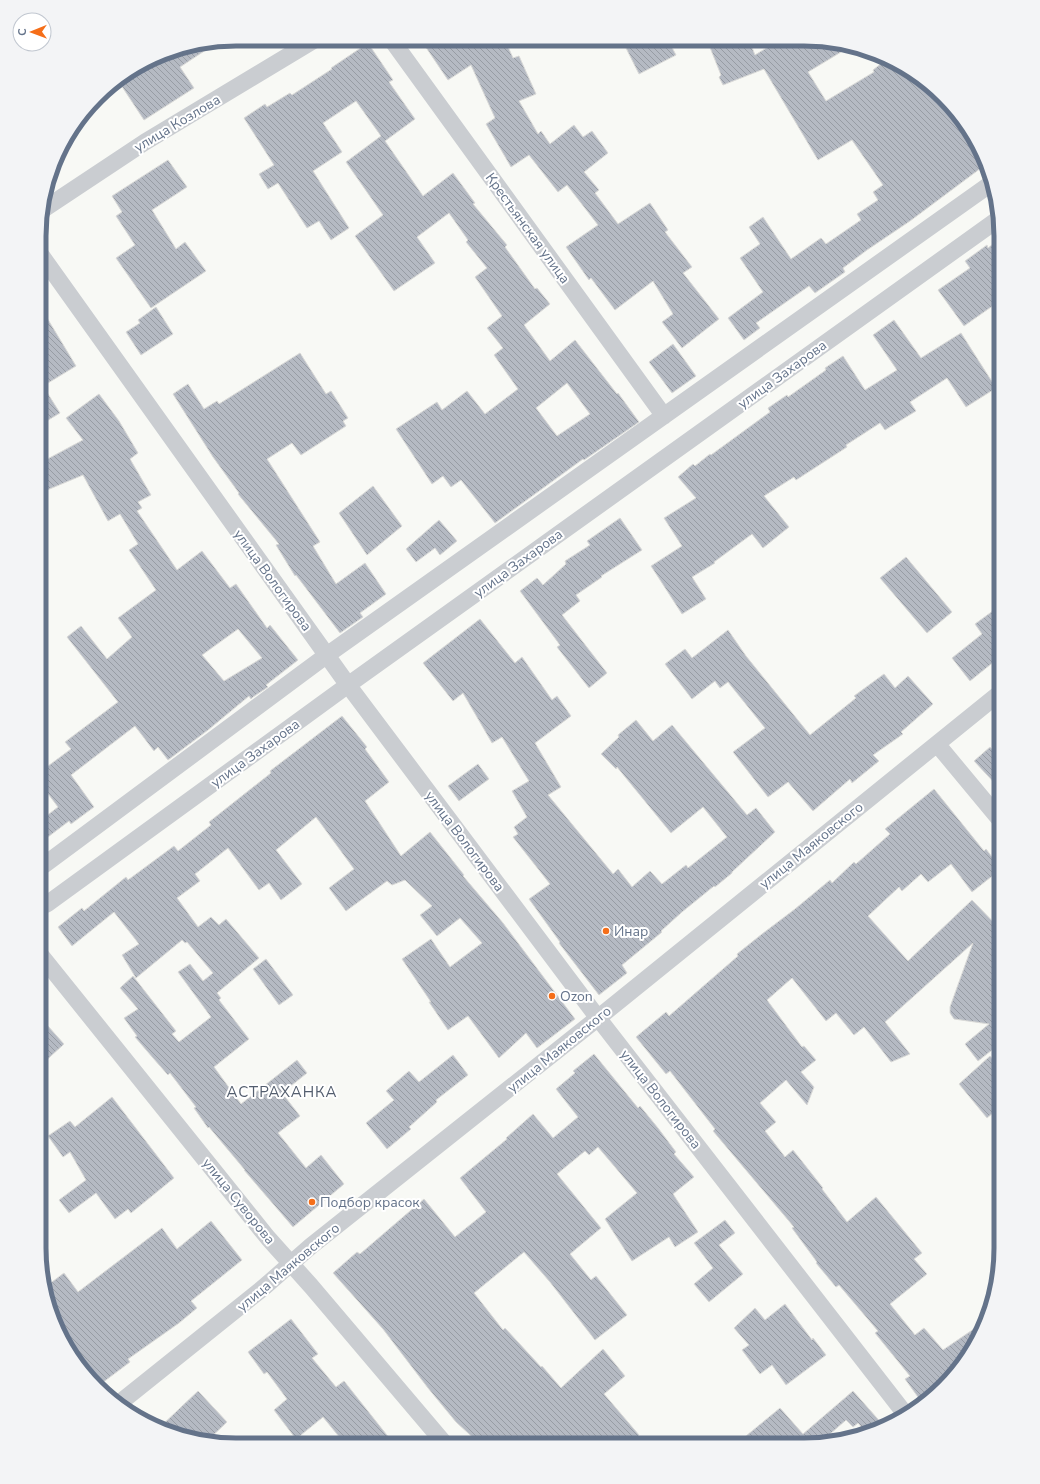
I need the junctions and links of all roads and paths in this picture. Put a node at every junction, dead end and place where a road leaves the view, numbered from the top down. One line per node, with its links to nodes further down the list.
1 (304, 46): 4 (street, улица Козлова)
2 (396, 46): 7 (street, Крестьянская улица)
3 (988, 186): 7 (street)
4 (49, 206)
5 (994, 222): 9 (street, улица Захарова)
6 (46, 262): 8 (street, улица Вологирова)
7 (664, 416): 8 (street)
8 (327, 655): 9 (street, улица Вологирова); 13 (street)
9 (348, 685): 14 (street, улица Захарова); 16 (street, улица Вологирова)
10 (994, 698): 11 (street, улица Маяковского)
11 (936, 744): 12 (street); 16 (street, улица Маяковского)
12 (994, 813)
13 (46, 864)
14 (46, 904)
15 (46, 960): 17 (street, улица Суворова)
16 (598, 1018): 17 (street, улица Маяковского); 19 (street, улица Вологирова)
17 (291, 1264): 18 (street, улица Маяковского); 20 (street, улица Суворова)
18 (122, 1401)
19 (903, 1411)
20 (440, 1438)

